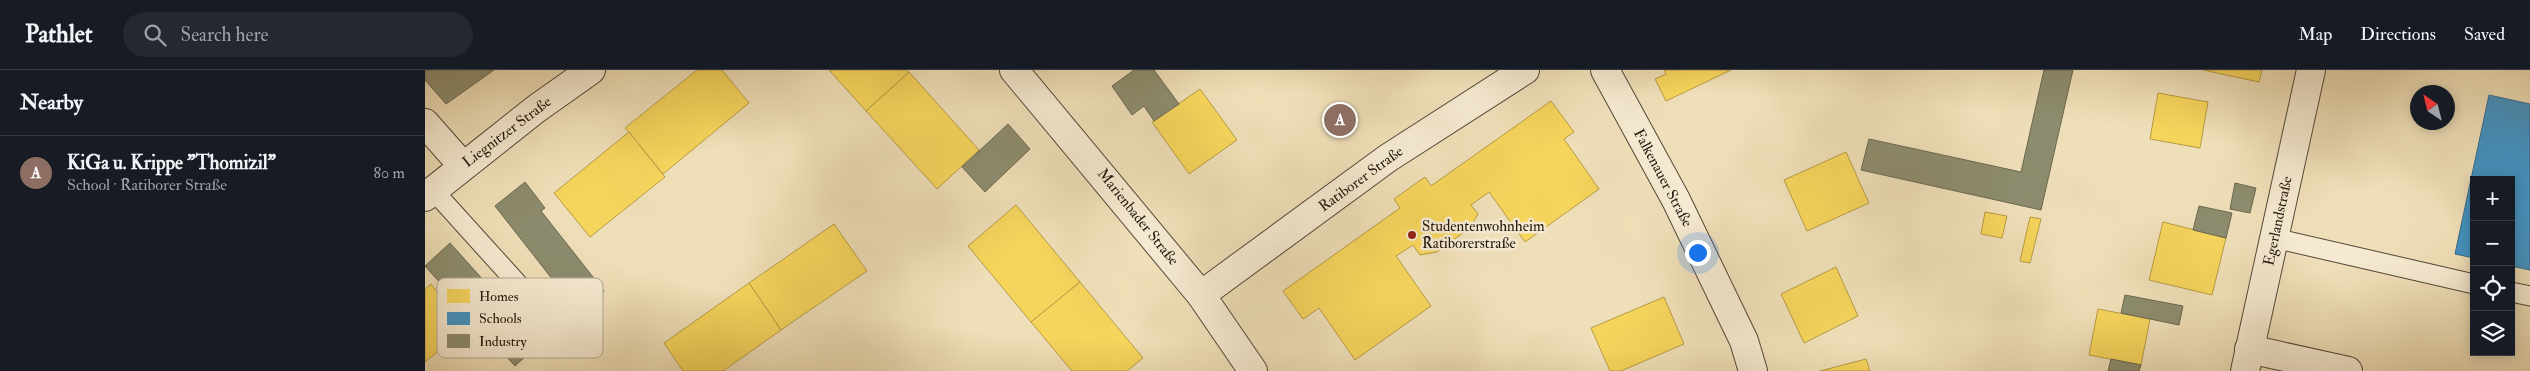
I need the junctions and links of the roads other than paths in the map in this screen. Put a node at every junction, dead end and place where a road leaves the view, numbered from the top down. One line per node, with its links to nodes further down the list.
1 (591, 70): 7 (street, Liegnitzer Straße)
2 (1015, 70): 13 (street, Marienbader Straße)
3 (1525, 70): 13 (street, Ratiborer Straße)
4 (1605, 70): 17 (street, Falkenauer Straße)
5 (2311, 70): 9 (street, Egerlandstraße)
6 (425, 123): 7 (street)
7 (462, 165): 8 (street, Liegnitzer Straße)
8 (429, 193): 10 (lane)
9 (2275, 238): 11 (lane); 15 (street, Egerlandstraße)
10 (511, 278)
11 (2470, 283)
12 (2515, 293): 14 (lane)
13 (1201, 295): 16 (street, Marienbader Straße)
14 (2530, 296)
15 (2247, 360): 18 (street)
16 (1253, 371)
17 (1753, 371)
18 (2348, 371)

